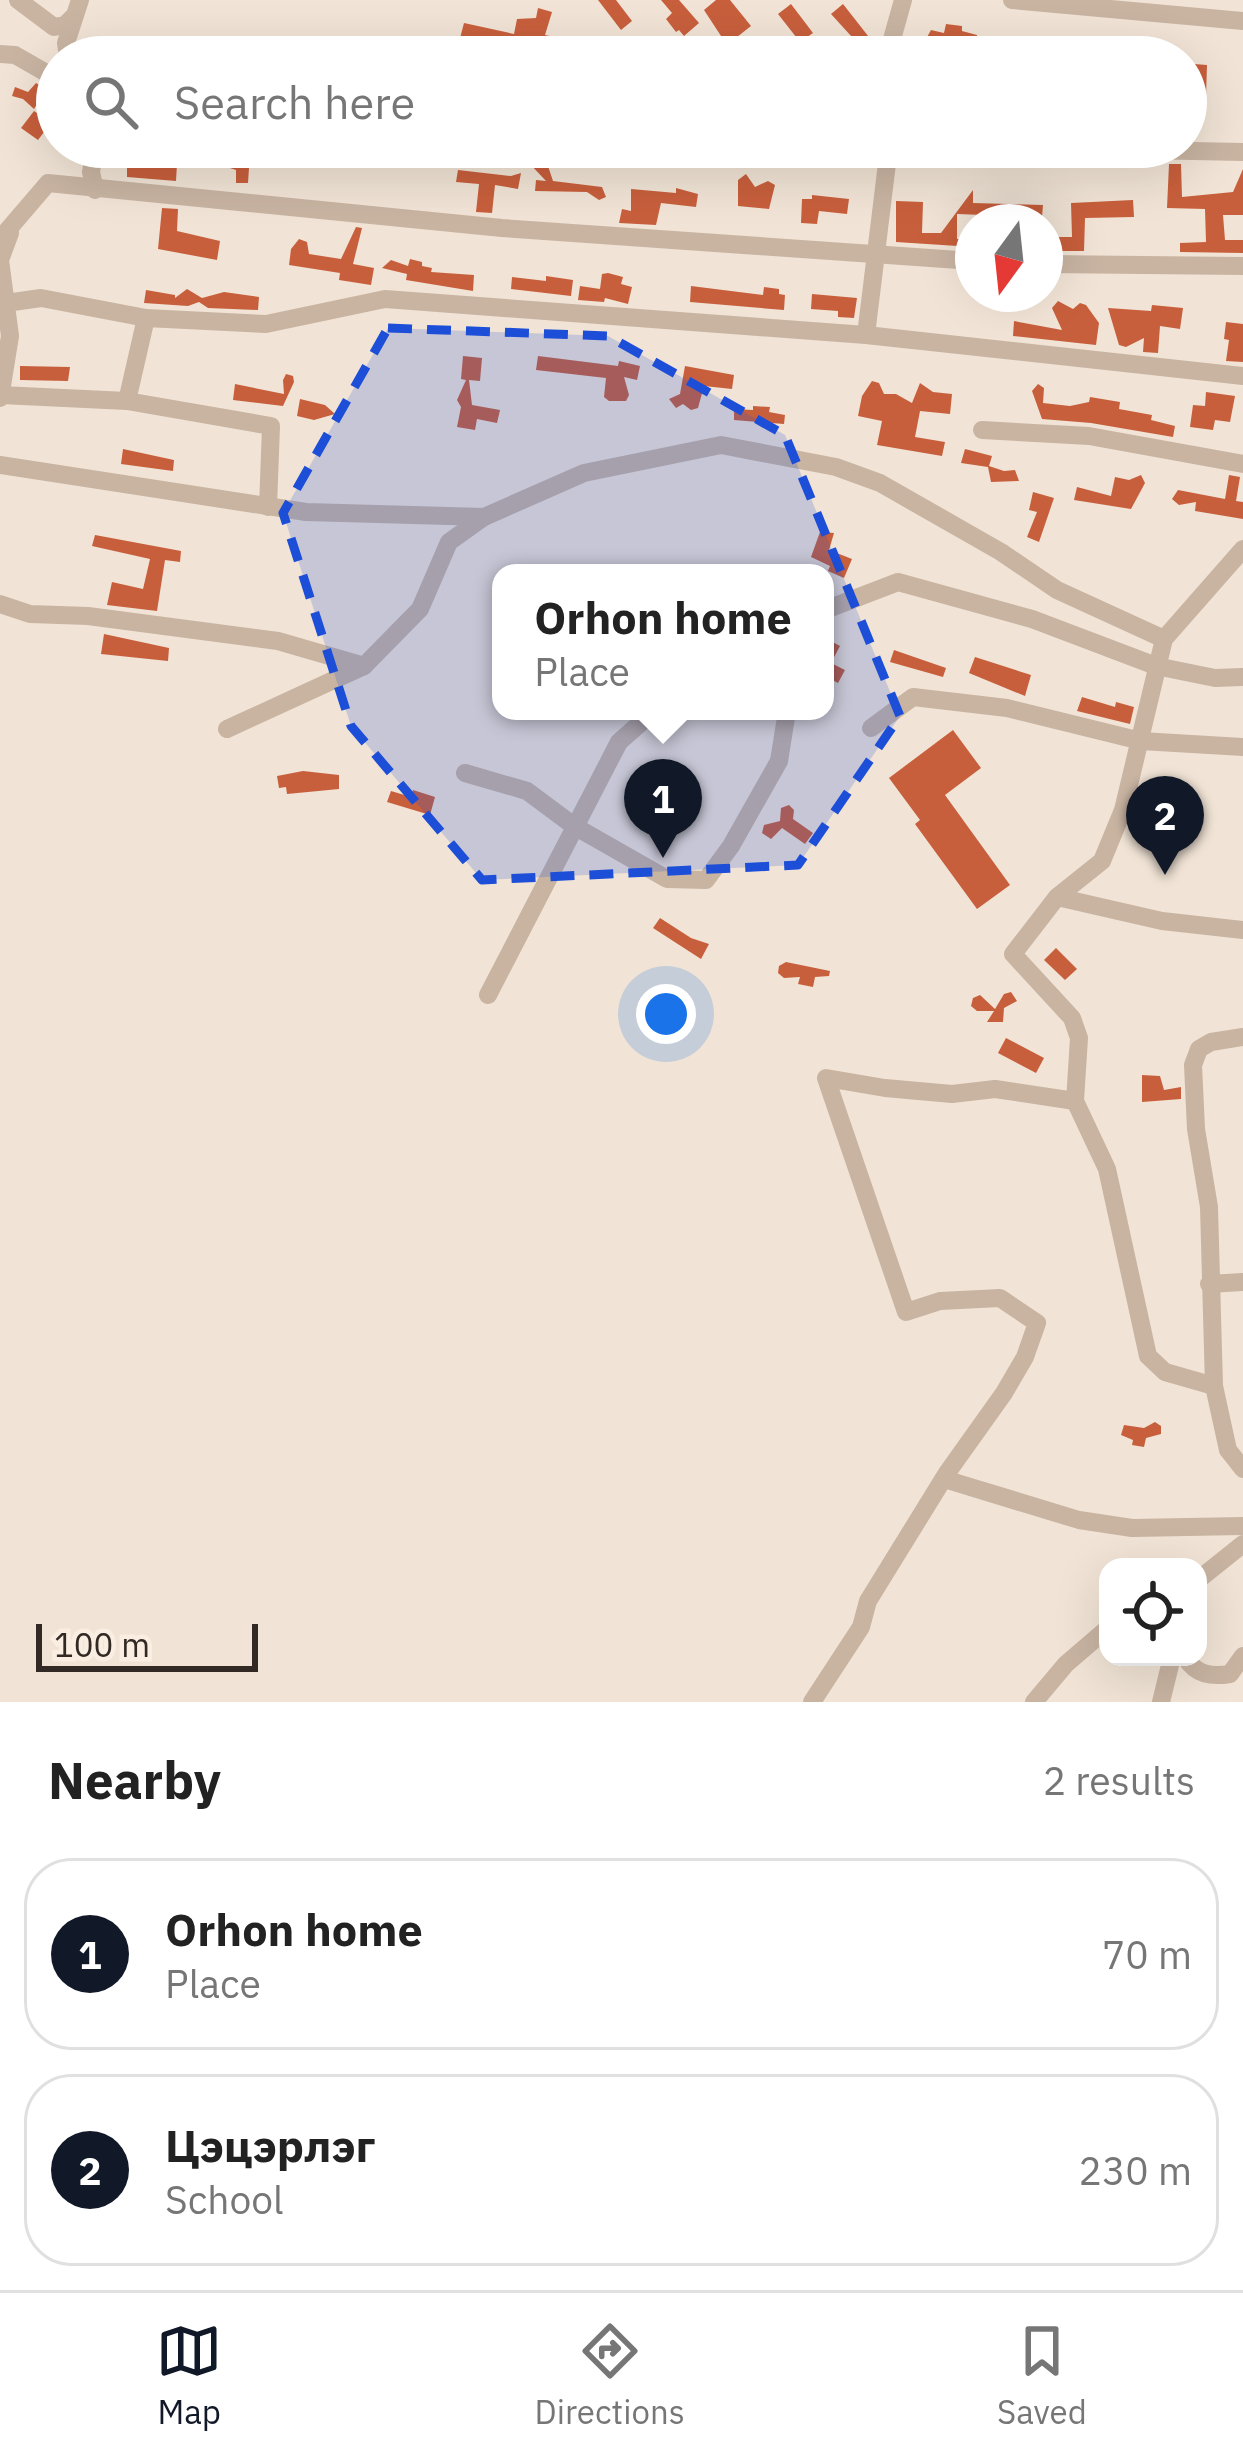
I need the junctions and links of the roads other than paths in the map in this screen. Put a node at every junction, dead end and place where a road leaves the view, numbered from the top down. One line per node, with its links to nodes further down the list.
1 (18, 0): 4 (street)
2 (903, 0): 6 (street)
3 (1012, 0): 5 (street)
4 (76, 8)
5 (1243, 21)
6 (893, 36)
7 (0, 54): 8 (street)
8 (36, 67)
9 (1207, 151): 10 (street)
10 (1243, 152)
11 (92, 168): 13 (street)
12 (886, 168): 15 (street)
13 (95, 190): 14 (street); 15 (street)
14 (7, 232): 19 (street)
15 (873, 255): 16 (street); 21 (street)
16 (955, 260)
17 (1063, 264): 18 (street)
18 (1243, 266)
19 (6, 303): 20 (street); 23 (street)
20 (146, 318): 21 (street); 24 (street)
21 (866, 335): 22 (street)
22 (1243, 376)
23 (1, 396): 24 (street)
24 (128, 401): 28 (street)
25 (982, 430): 26 (street)
26 (1243, 464)
27 (0, 466): 28 (street)
28 (268, 507): 29 (street)
29 (484, 517): 33 (street); 34 (street)
30 (1243, 549): 33 (street)
31 (0, 604): 34 (street)
32 (834, 607): 35 (street)
33 (1164, 639): 35 (street)
34 (364, 666): 40 (street)
35 (1156, 666): 36 (street); 41 (street)
36 (1243, 677)
37 (644, 720): 44 (street)
38 (786, 720): 44 (street)
39 (871, 728): 41 (street)
40 (227, 729)
41 (1141, 741): 42 (street); 45 (street)
42 (1243, 747)
43 (465, 773): 44 (street)
44 (574, 826): 47 (street)
45 (1057, 897): 46 (street); 49 (street)
46 (1243, 930)
47 (488, 995)
48 (1243, 1036): 51 (street)
49 (1075, 1101): 52 (street); 54 (street)
50 (1243, 1282): 51 (street)
51 (1209, 1284): 52 (street)
52 (1214, 1385): 53 (street)
53 (1243, 1469)
54 (944, 1479): 55 (street); 62 (street)
55 (1243, 1526)
56 (1243, 1544): 57 (street)
57 (1207, 1573)
58 (1099, 1636): 63 (street)
59 (1243, 1656): 61 (street)
60 (1170, 1666): 64 (street)
61 (1193, 1666)
62 (812, 1702)
63 (1034, 1702)
64 (1161, 1702)

